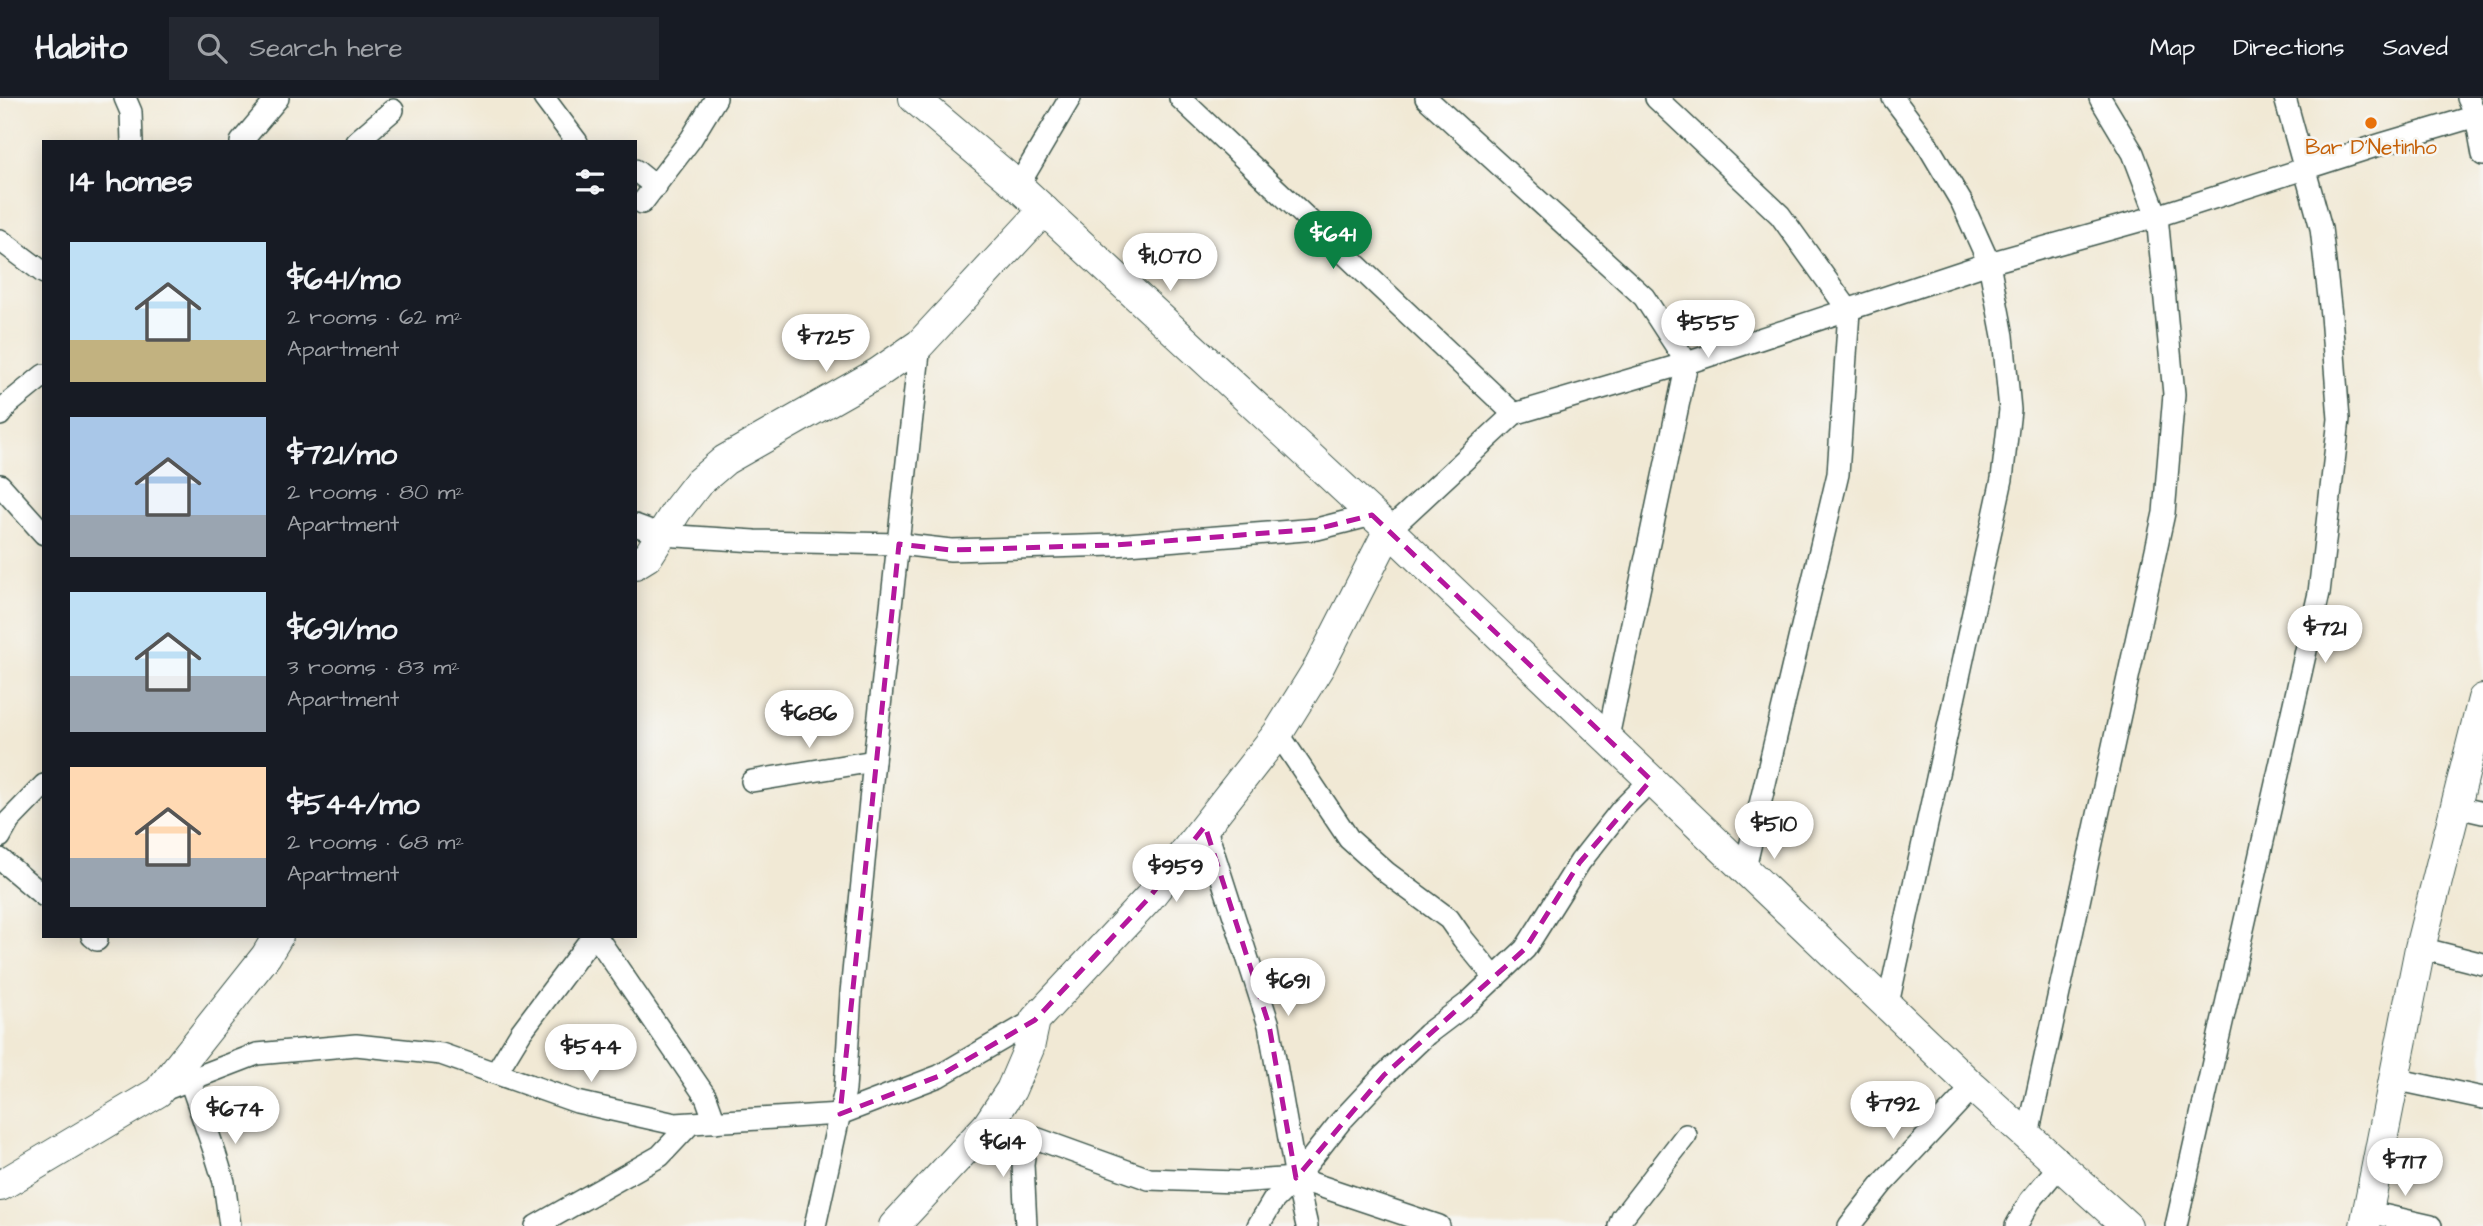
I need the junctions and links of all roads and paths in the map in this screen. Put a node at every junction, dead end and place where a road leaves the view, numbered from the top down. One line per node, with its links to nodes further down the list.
1 (125, 98): 15 (street)
2 (278, 98): 16 (street)
3 (544, 98): 18 (street)
4 (716, 98): 21 (street)
5 (914, 98): 22 (street)
6 (1070, 98): 22 (street)
7 (1180, 98): 32 (street)
8 (1426, 98): 30 (street)
9 (1656, 98): 28 (street)
10 (1894, 98): 26 (street)
11 (2100, 98): 24 (street)
12 (2285, 98): 20 (street)
13 (2476, 109): 19 (street); 20 (street)
14 (393, 110): 17 (street)
15 (132, 140)
16 (243, 140)
17 (358, 140)
18 (576, 140)
19 (2483, 155)
20 (2304, 169): 24 (street); 90 (street)
21 (637, 174)
22 (1018, 186): 23 (street)
23 (1044, 210): 29 (street); 35 (street)
24 (2157, 216): 26 (street); 73 (street)
25 (0, 240): 27 (street)
26 (1989, 263): 28 (street); 59 (street)
27 (42, 272)
28 (1849, 311): 30 (street); 51 (street)
29 (920, 344): 36 (street); 38 (street)
30 (1687, 363): 32 (street); 42 (street)
31 (42, 377): 33 (street)
32 (1514, 414): 35 (street)
33 (0, 415)
34 (0, 485): 37 (street)
35 (1381, 522): 38 (street); 41 (street); 42 (street)
36 (649, 530): 38 (street); 39 (street)
37 (42, 532)
38 (900, 544): 43 (street)
39 (637, 563)
40 (2483, 699): 47 (street)
41 (1278, 733): 49 (street); 58 (street)
42 (1608, 737): 44 (street)
43 (874, 761): 45 (street); 67 (street)
44 (1651, 780): 51 (street); 58 (street)
45 (752, 781)
46 (42, 787): 48 (street)
47 (2470, 810): 56 (street)
48 (3, 822)
49 (1205, 826): 60 (street); 75 (street)
50 (0, 859): 52 (street)
51 (1745, 868): 59 (street)
52 (42, 894)
53 (277, 938): 65 (street)
54 (593, 938): 61 (street)
55 (596, 938): 68 (street)
56 (2420, 948): 57 (street); 63 (street)
57 (2483, 964)
58 (1495, 978): 75 (street)
59 (1888, 1004): 64 (street)
60 (1035, 1020): 67 (street); 70 (street)
61 (496, 1073): 62 (street); 69 (street)
62 (189, 1078): 65 (street); 78 (street)
63 (2394, 1079): 66 (street); 77 (street)
64 (1973, 1087): 73 (street); 87 (street)
65 (159, 1092): 76 (street)
66 (2483, 1098)
67 (840, 1114): 68 (street); 80 (street)
68 (715, 1122): 69 (street)
69 (690, 1124): 79 (street)
70 (987, 1126): 71 (street); 81 (street)
71 (1027, 1135): 75 (street); 82 (street)
72 (1686, 1135): 86 (street)
73 (2028, 1135): 74 (street)
74 (2060, 1165): 88 (street); 89 (street)
75 (1296, 1178): 83 (street); 84 (street); 85 (street)
76 (0, 1186)
77 (2367, 1219): 91 (street)
78 (230, 1226)
79 (536, 1226)
80 (815, 1226)
81 (894, 1226)
82 (1026, 1226)
83 (1258, 1226)
84 (1307, 1226)
85 (1439, 1226)
86 (1619, 1226)
87 (1849, 1226)
88 (2016, 1226)
89 (2127, 1226)
90 (2176, 1226)
91 (2431, 1226)

